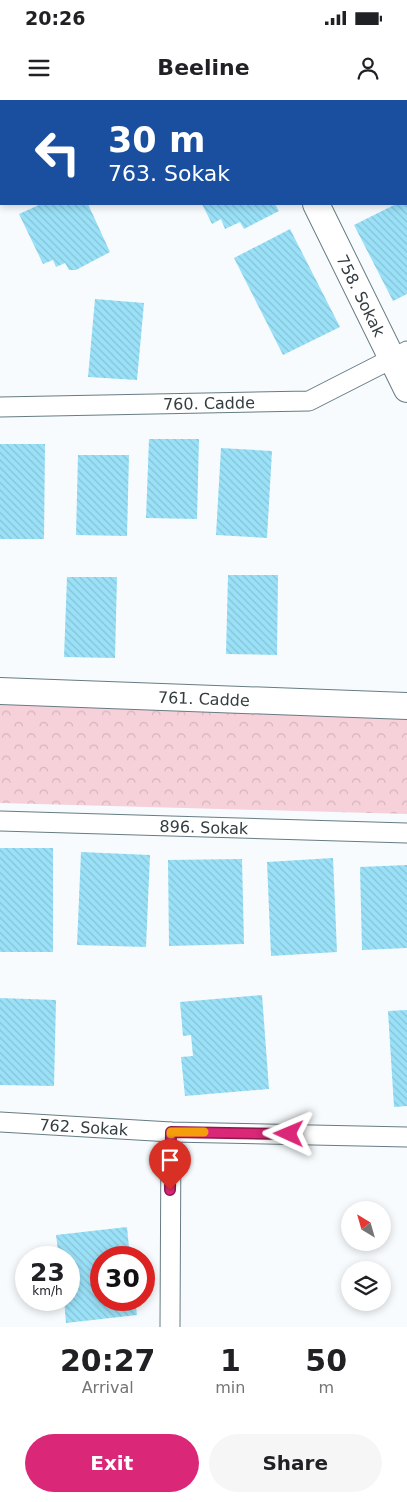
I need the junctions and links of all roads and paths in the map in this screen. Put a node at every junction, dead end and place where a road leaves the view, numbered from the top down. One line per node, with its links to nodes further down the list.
1 (317, 205): 2 (street, 758. Sokak)
2 (400, 355): 3 (street, 758. Sokak); 4 (street, 760. Cadde)
3 (407, 389)
4 (0, 407)
5 (0, 691): 6 (street, 761. Cadde)
6 (407, 706)
7 (0, 821): 8 (street, 896. Sokak)
8 (407, 833)
9 (0, 1122): 10 (street, 762. Sokak)
10 (171, 1132): 11 (street, 762. Sokak); 12 (street)
11 (407, 1138)
12 (170, 1327)

